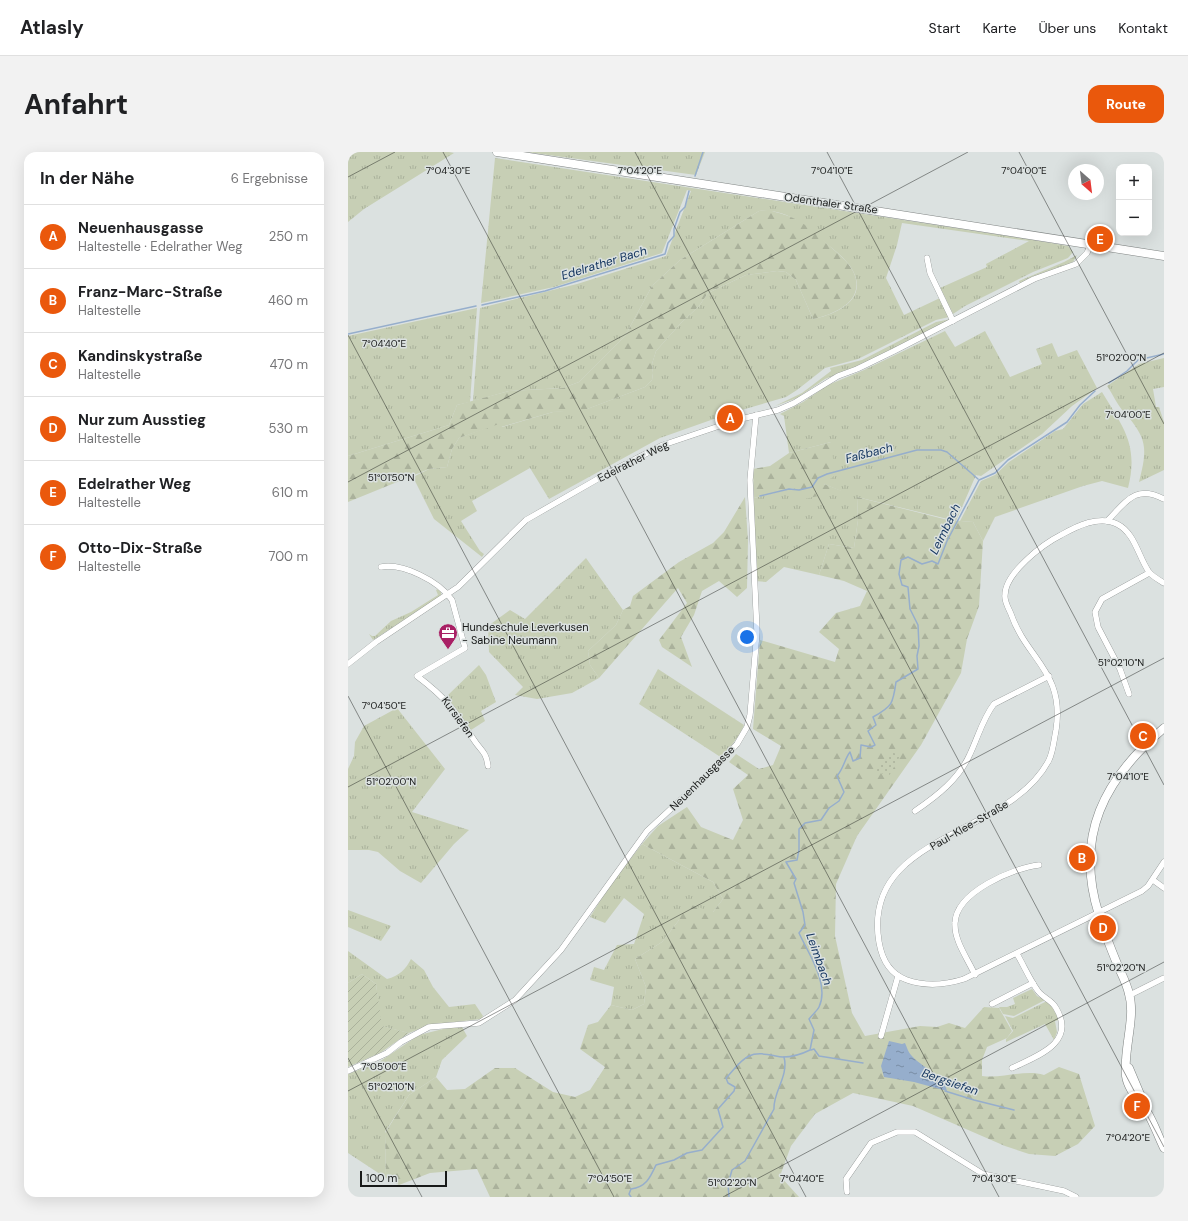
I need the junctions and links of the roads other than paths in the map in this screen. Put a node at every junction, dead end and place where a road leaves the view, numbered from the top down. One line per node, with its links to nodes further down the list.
1 (497, 152): 2 (main road, Odenthaler Straße)
2 (1091, 244): 3 (main road, Odenthaler Straße); 5 (street, Edelrather Weg)
3 (1164, 256)
4 (927, 258): 5 (street)
5 (954, 320): 6 (street, Edelrather Weg)
6 (756, 415): 12 (street, Edelrather Weg); 33 (street, Neuenhausgasse)
7 (1164, 499): 8 (street)
8 (1107, 521): 10 (street); 14 (street, Paul-Klee-Straße)
9 (381, 567): 12 (street)
10 (1150, 573): 11 (street); 15 (street)
11 (1164, 583)
12 (448, 594): 13 (street, Edelrather Weg); 17 (street, Kursiefen)
13 (348, 664)
14 (1049, 676): 18 (street); 26 (street, Paul-Klee-Straße)
15 (1129, 694)
16 (1164, 728): 23 (main road)
17 (488, 766)
18 (915, 811)
19 (1164, 862): 21 (street, Paul-Klee-Straße)
20 (1039, 865): 25 (street)
21 (1153, 880): 22 (street); 23 (street, Paul-Klee-Straße)
22 (1164, 888)
23 (1098, 913): 24 (street, Paul-Klee-Straße); 29 (main road)
24 (1017, 954): 25 (street, Paul-Klee-Straße); 28 (street)
25 (975, 975): 26 (street, Paul-Klee-Straße)
26 (898, 976): 31 (street)
27 (1164, 978): 29 (street)
28 (1033, 983): 30 (street); 32 (street)
29 (1130, 995): 34 (main road)
30 (992, 1004)
31 (881, 1036)
32 (1012, 1068)
33 (348, 1071)
34 (1164, 1146)
35 (847, 1192): 36 (street)
36 (1076, 1197)

